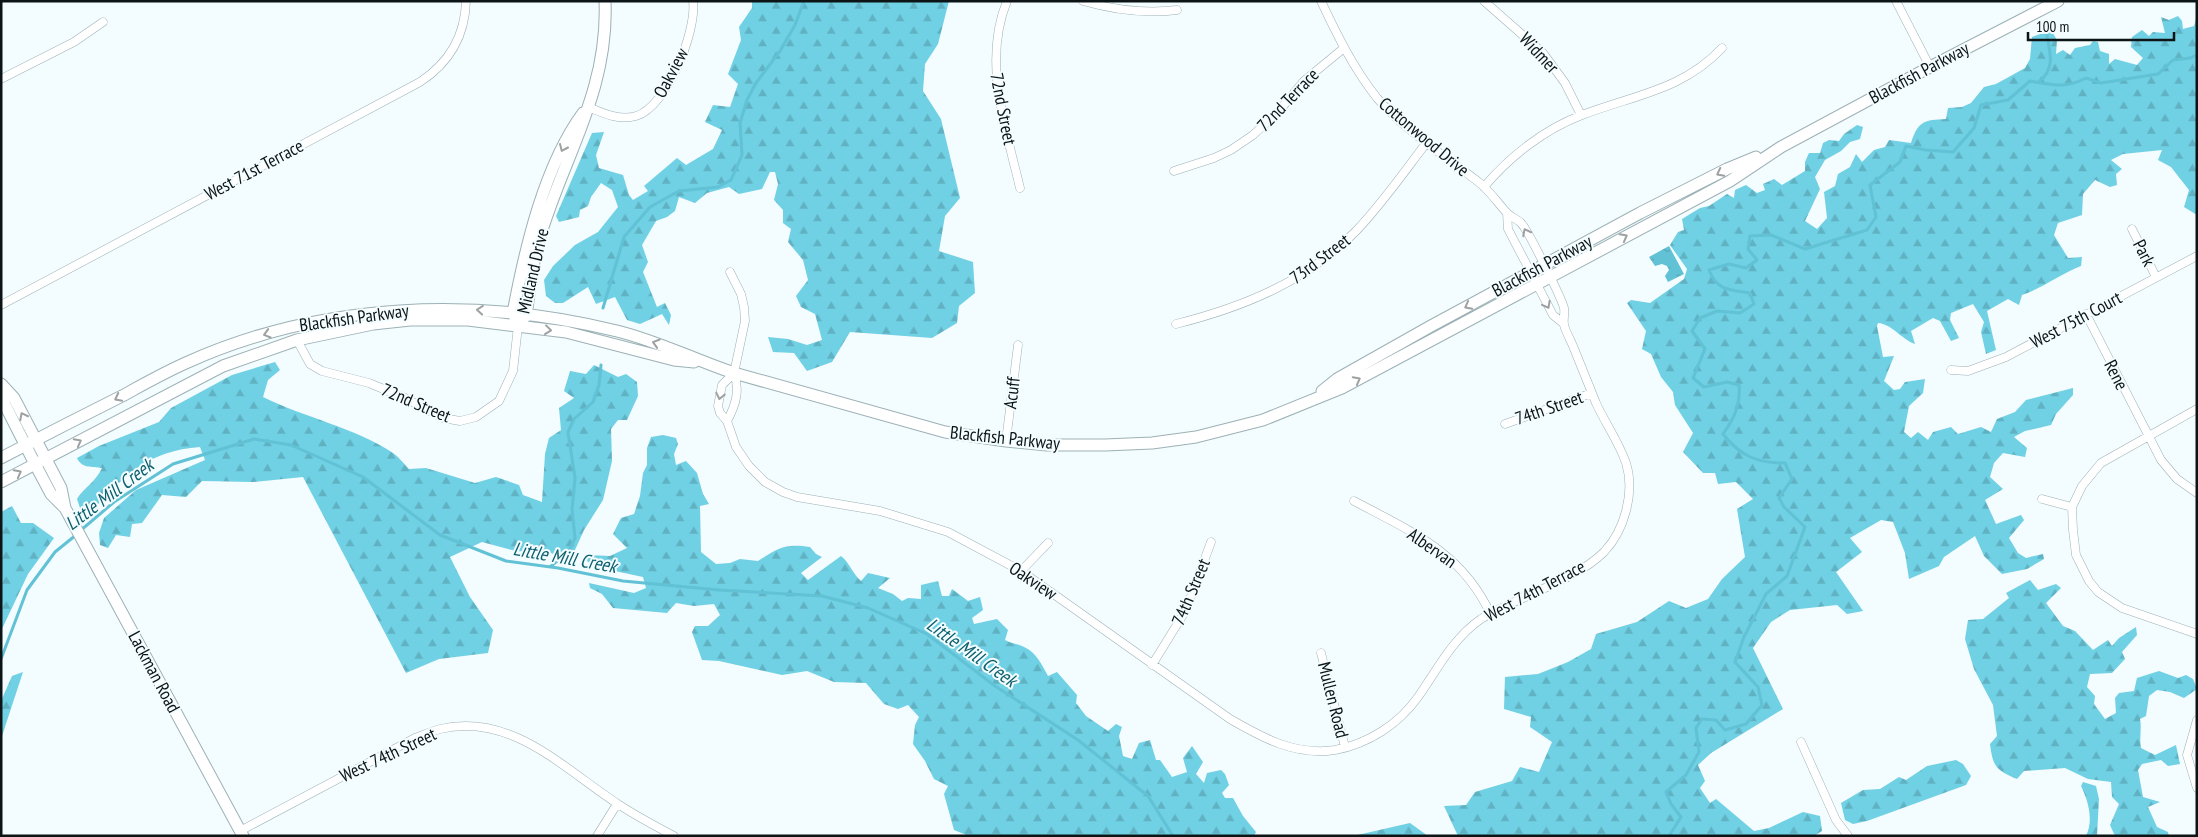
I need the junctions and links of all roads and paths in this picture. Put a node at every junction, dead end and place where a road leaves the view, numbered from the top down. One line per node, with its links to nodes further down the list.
1 (466, 1): 32 (street, West 71st Terrace)
2 (604, 1): 16 (main road, Midland Drive)
3 (693, 1): 16 (street, Oakview)
4 (1007, 1): 22 (street, 72nd Street)
5 (1083, 1): 10 (street)
6 (1321, 1): 12 (street, Cottonwood Drive)
7 (1484, 1): 17 (street, Widmer)
8 (1896, 1): 14 (street)
9 (2058, 1): 14 (main road, Blackfish Parkway)
10 (1178, 10)
11 (103, 22): 15 (street)
12 (1344, 48): 18 (street, Cottonwood Drive); 20 (street, 72nd Terrace)
13 (1722, 48): 17 (street)
14 (1930, 67): 19 (main road, Blackfish Parkway)
15 (1, 79)
16 (588, 106): 33 (main road, Midland Drive, one-way to 33); 35 (main road, Midland Drive)
17 (1581, 115): 21 (street)
18 (1427, 142): 21 (street, Cottonwood Drive); 36 (street, 73rd Street)
19 (1781, 147): 26 (main road, Blackfish Parkway, one-way to 26); 29 (main road, Blackfish Parkway, one-way to 19)
20 (1174, 171)
21 (1484, 187): 23 (street, Cottonwood Drive)
22 (1020, 188)
23 (1507, 213): 26 (street, Cottonwood Drive, one-way to 23); 28 (street, Cottonwood Drive)
24 (2132, 229): 30 (street, Park)
25 (2197, 256): 30 (street, West 75th Court)
26 (1543, 265): 28 (main road, Blackfish Parkway); 29 (street, Cottonwood Drive)
27 (730, 272): 43 (street, Oakview)
28 (1530, 272): 31 (street, Cottonwood Drive); 46 (main road, Blackfish Parkway, one-way to 46)
29 (1549, 277): 31 (main road, Blackfish Parkway); 37 (street, Cottonwood Drive)
30 (2156, 278): 34 (street, West 75th Court)
31 (1536, 284): 37 (street, Cottonwood Drive, one-way to 37); 46 (main road, Blackfish Parkway, one-way to 31)
32 (1, 304)
33 (513, 313): 35 (main road, Blackfish Parkway); 38 (main road, Midland Drive); 52 (main road, Blackfish Parkway, one-way to 52)
34 (2086, 314): 42 (street, West 75th Court); 50 (street, Rene)
35 (526, 315): 38 (main road, Midland Drive); 41 (main road, Blackfish Parkway, one-way to 35)
36 (1176, 324)
37 (1564, 324): 45 (street, Cottonwood Drive)
38 (518, 326): 39 (main road, Blackfish Parkway); 39 (street, 72nd Street); 41 (main road, Blackfish Parkway, one-way to 41)
39 (297, 340): 54 (main road, Blackfish Parkway, one-way to 39)
40 (1018, 345): 51 (street, Acuff)
41 (701, 362): 43 (main road, Blackfish Parkway)
42 (1950, 370)
43 (734, 373): 48 (street, Oakview); 48 (street, Oakview, one-way to 48); 51 (main road, Blackfish Parkway)
44 (2, 386): 52 (main road, Lackman Road)
45 (1592, 393): 49 (street, 74th Street); 63 (street, West 74th Terrace)
46 (1312, 399): 51 (main road, Blackfish Parkway)
47 (2197, 409): 50 (street)
48 (727, 421): 62 (street, Oakview)
49 (1505, 424)
50 (2147, 436): 56 (street, Rene); 59 (street)
51 (1006, 440)
52 (31, 442): 53 (main road); 54 (main road, Lackman Road)
53 (1, 458)
54 (40, 461): 55 (main road, one-way to 54); 72 (main road, Lackman Road)
55 (1, 482)
56 (2197, 493)
57 (2042, 499): 59 (street)
58 (1354, 501): 63 (street, Albervan)
59 (2072, 507): 64 (street)
60 (1210, 542): 66 (street, 74th Street)
61 (1048, 544): 62 (street)
62 (1021, 571): 66 (street, Oakview)
63 (1491, 615): 69 (street, West 74th Terrace)
64 (2197, 634)
65 (1321, 653): 69 (street, Mullen Road)
66 (1152, 665): 69 (street, Oakview)
67 (2197, 720): 70 (street)
68 (1801, 742): 75 (street)
69 (1345, 747)
70 (2197, 788)
71 (618, 804): 72 (street, West 74th Street); 73 (street); 74 (street, West 74th Street)
72 (241, 833)
73 (596, 836)
74 (674, 836)
75 (1848, 836)

